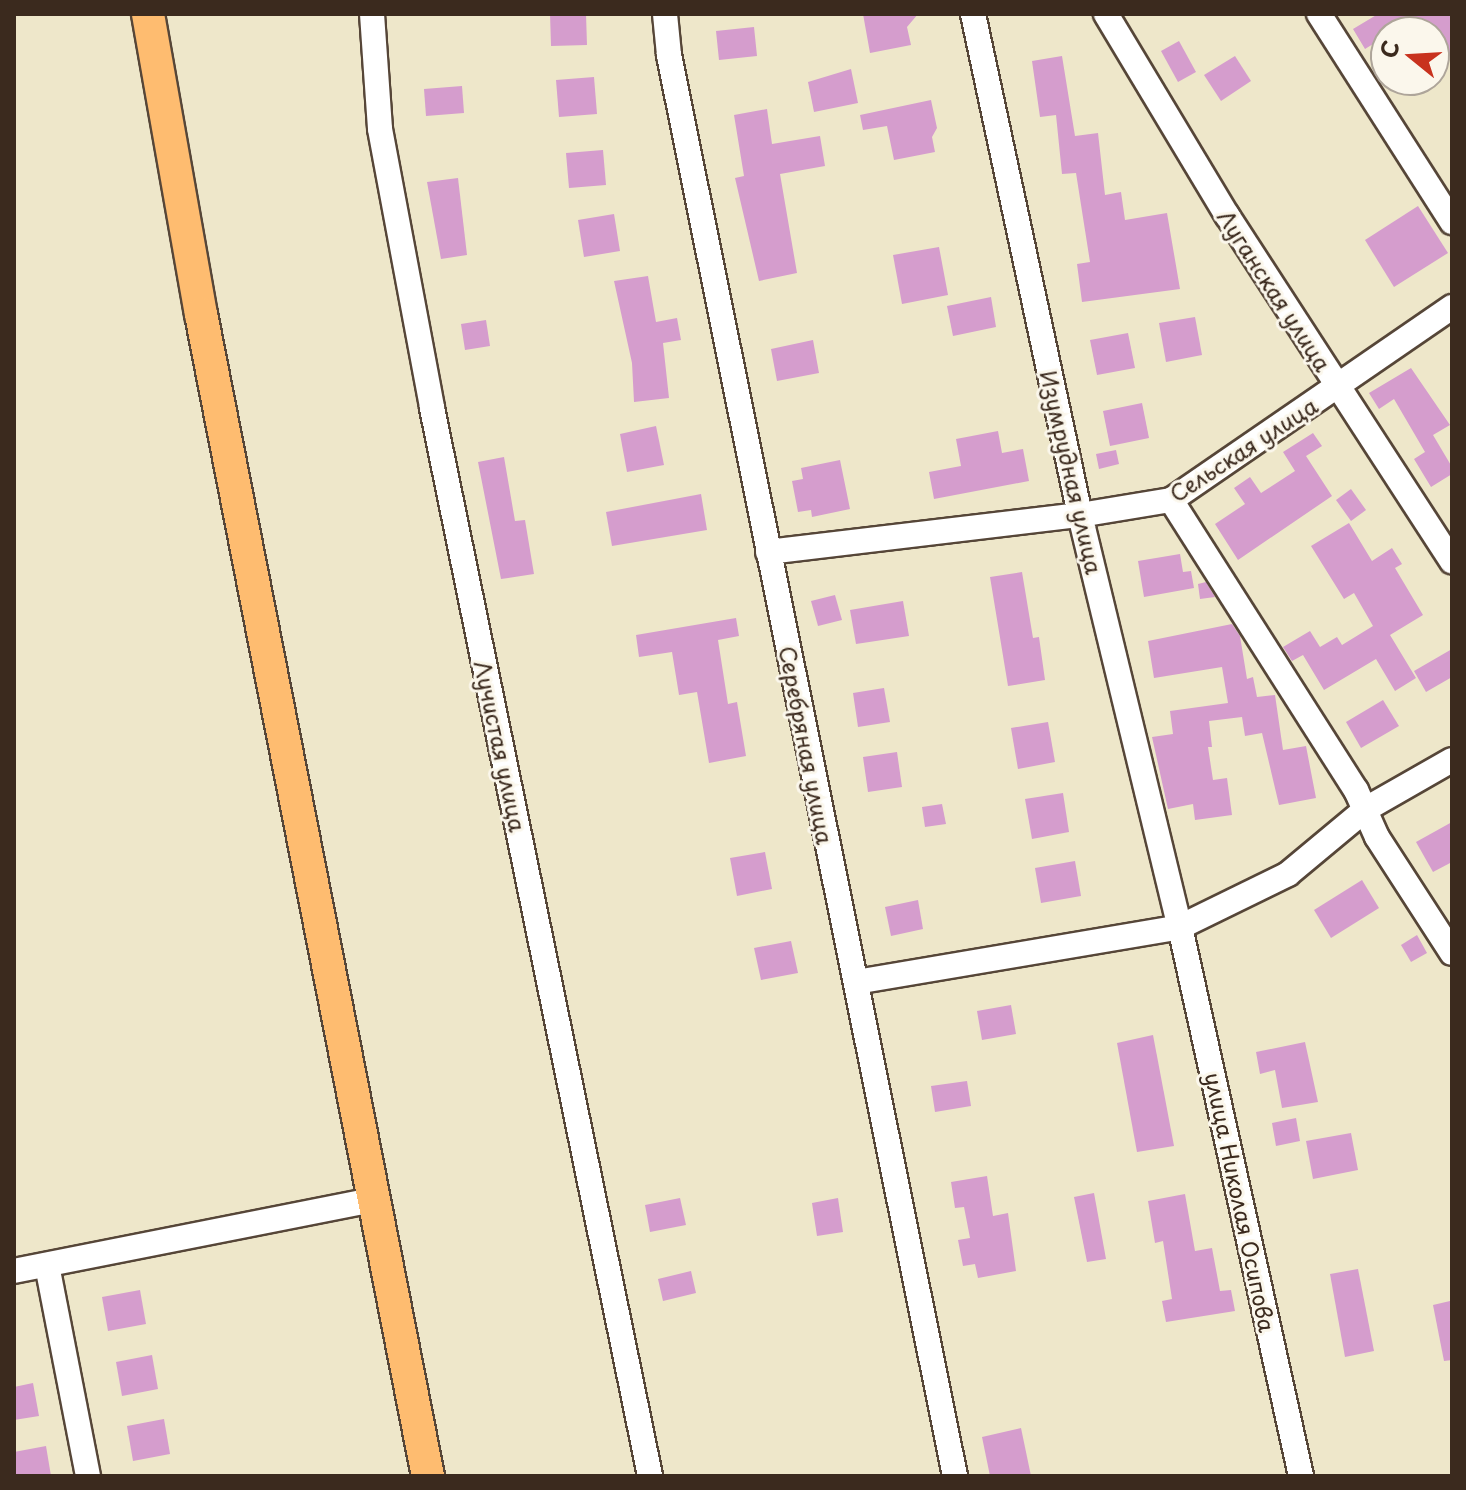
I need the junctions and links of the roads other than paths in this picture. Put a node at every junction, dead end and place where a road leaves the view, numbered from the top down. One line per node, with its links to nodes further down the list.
1 (148, 14): 19 (main road)
2 (372, 14): 24 (street, Лучистая улица)
3 (665, 14): 12 (street, Серебряная улица)
4 (973, 14): 11 (street, Изумрудная улица)
5 (1106, 14): 9 (street, Луганская улица)
6 (1319, 14): 7 (street)
7 (1452, 222)
8 (1452, 307): 9 (street, Сельская улица)
9 (1339, 387): 10 (street, Сельская улица); 13 (street, Луганская улица)
10 (1171, 500): 11 (street, Сельская улица); 15 (street)
11 (1080, 515): 12 (street, Сельская улица); 16 (street, Изумрудная улица)
12 (768, 552): 18 (street, Серебряная улица)
13 (1452, 561)
14 (1452, 760): 15 (street)
15 (1366, 809): 16 (street); 17 (street)
16 (1180, 927): 18 (street); 26 (street, улица Николая Осипова)
17 (1452, 953)
18 (856, 982): 25 (street, Серебряная улица)
19 (374, 1200): 20 (street); 23 (main road)
20 (47, 1265): 21 (street); 22 (street)
21 (14, 1271)
22 (88, 1476)
23 (428, 1476)
24 (650, 1476)
25 (955, 1476)
26 (1301, 1476)

